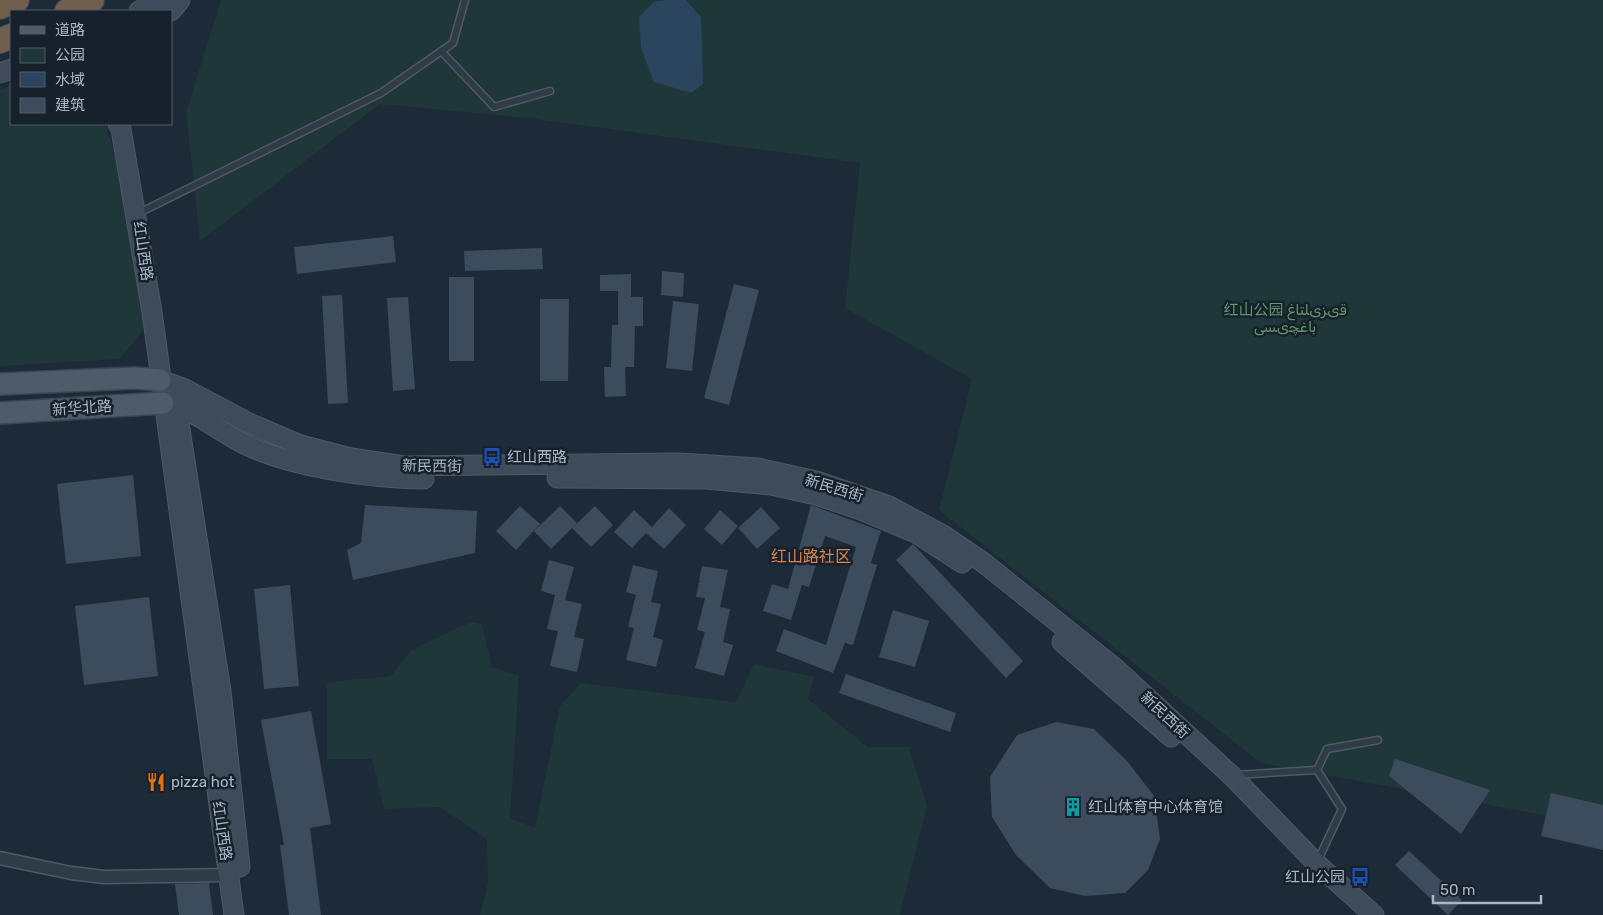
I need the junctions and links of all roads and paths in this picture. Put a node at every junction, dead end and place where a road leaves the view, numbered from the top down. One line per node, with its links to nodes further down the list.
1 (17, 0): 6 (highway)
2 (92, 0): 7 (highway)
3 (163, 0): 8 (main road)
4 (180, 0): 9 (main road)
5 (465, 0): 10 (lane)
6 (0, 6)
7 (69, 10)
8 (141, 10)
9 (172, 10)
10 (440, 51): 11 (lane); 14 (lane)
11 (550, 91)
12 (119, 125): 15 (main road, 红山西路)
13 (133, 125): 14 (main road, 红山西路)
14 (145, 210): 15 (main road, 红山西路)
15 (166, 382): 16 (main road, 新华北路); 17 (main road, 红山西路); 21 (main road, 新民西街)
16 (0, 384)
17 (170, 404): 18 (main road, 新华北路); 24 (main road, 红山西路); 26 (main road, 红山西路); 27 (main road, 新民西街)
18 (0, 413)
19 (1378, 740): 20 (lane)
20 (1317, 770): 21 (lane); 23 (lane)
21 (1232, 776): 23 (main road, 新民西街)
22 (0, 858): 24 (street)
23 (1316, 864): 28 (main road, 新民西街)
24 (228, 875): 25 (main road, 红山西路)
25 (234, 915)
26 (246, 915)
27 (1354, 915)
28 (1374, 915)

